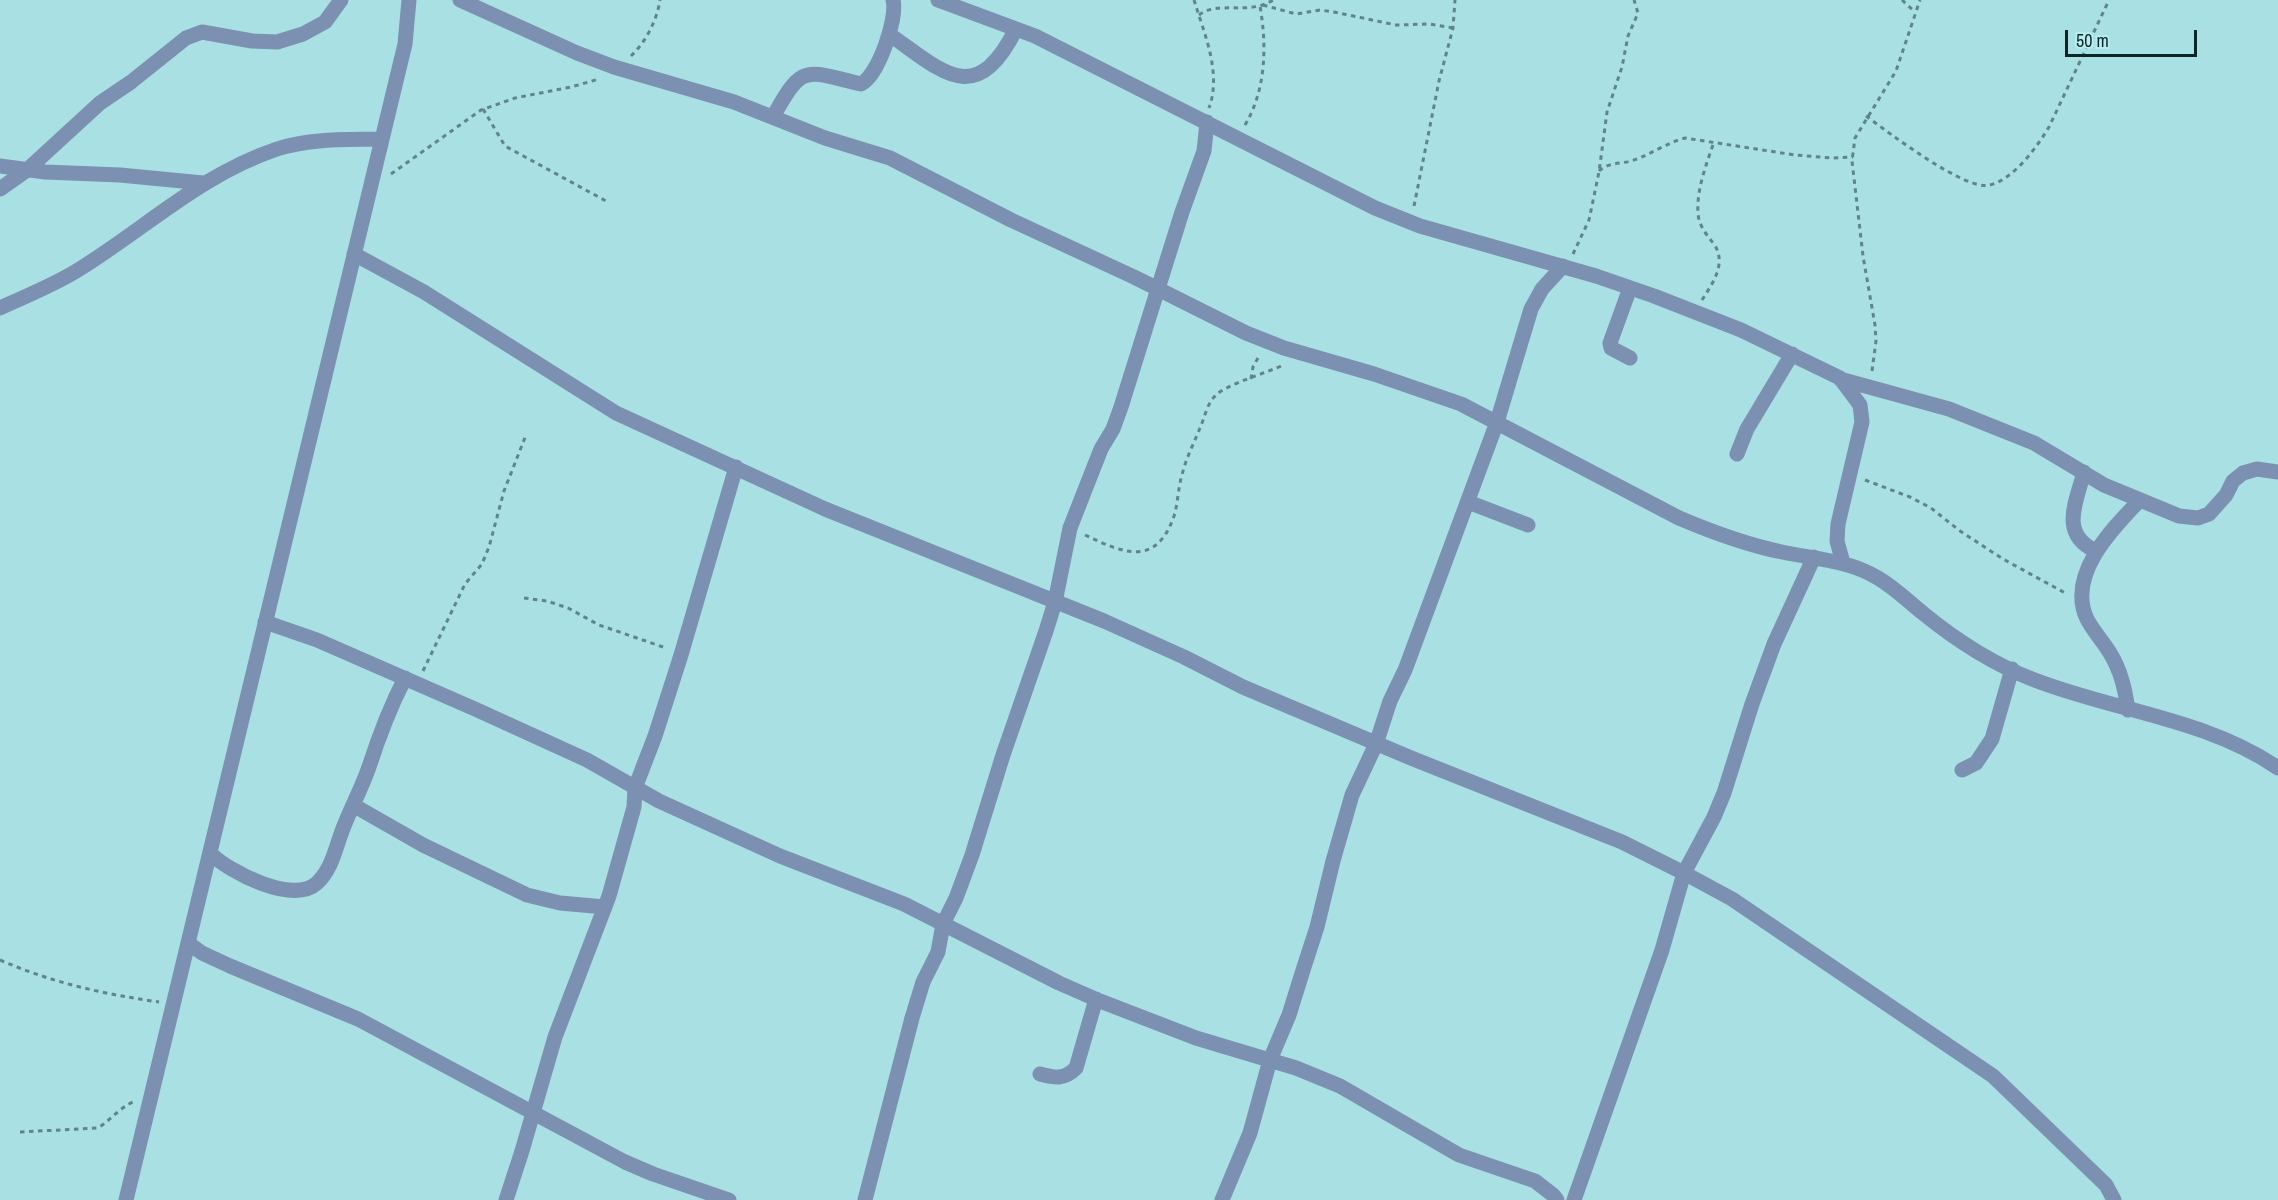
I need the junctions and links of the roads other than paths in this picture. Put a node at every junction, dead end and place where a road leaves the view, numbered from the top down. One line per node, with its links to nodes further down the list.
1 (341, 0): 12 (street)
2 (408, 0): 10 (street)
3 (460, 0): 8 (street)
4 (892, 0): 7 (street)
5 (938, 0): 6 (street)
6 (1016, 29): 7 (street); 9 (street)
7 (889, 34): 8 (street)
8 (773, 117): 18 (street)
9 (1206, 121): 16 (street); 18 (street)
10 (382, 139): 13 (street); 15 (street)
11 (0, 166): 12 (street)
12 (27, 170): 13 (street); 14 (street)
13 (203, 183): 19 (street)
14 (0, 189)
15 (354, 254): 25 (street); 35 (street)
16 (1562, 266): 17 (street); 23 (street)
17 (1630, 288): 20 (street); 21 (street)
18 (1158, 289): 23 (street); 34 (street)
19 (0, 308)
20 (1792, 354): 22 (street); 24 (street)
21 (1630, 358)
22 (1840, 378): 26 (street); 33 (street)
23 (1497, 422): 29 (street); 32 (street)
24 (1737, 454)
25 (736, 467): 34 (street); 42 (street)
26 (2084, 472): 28 (street); 31 (street)
27 (2278, 472): 28 (street)
28 (2140, 500): 31 (street)
29 (1468, 502): 30 (street); 39 (street)
30 (1528, 525)
31 (2096, 551): 38 (street)
32 (1814, 557): 33 (street); 45 (street)
33 (1843, 563): 36 (street)
34 (1055, 602): 39 (street); 47 (street)
35 (265, 622): 37 (street); 44 (street)
36 (2012, 669): 38 (street); 41 (street)
37 (411, 680): 42 (street); 43 (street)
38 (2128, 710): 40 (street)
39 (1376, 744): 45 (street); 50 (street)
40 (2278, 768)
41 (1962, 770)
42 (635, 788): 46 (street); 47 (street)
43 (353, 805): 44 (street); 46 (street)
44 (210, 853): 48 (street)
45 (1684, 873): 59 (street); 60 (street)
46 (604, 907): 52 (street)
47 (943, 924): 49 (street); 56 (street)
48 (188, 944): 52 (street); 53 (street)
49 (1096, 999): 50 (street); 51 (street)
50 (1270, 1060): 57 (street); 58 (street)
51 (1040, 1074)
52 (532, 1111): 54 (street); 55 (street)
53 (126, 1200)
54 (506, 1200)
55 (729, 1200)
56 (865, 1200)
57 (1222, 1200)
58 (1557, 1200)
59 (1574, 1200)
60 (2114, 1200)

